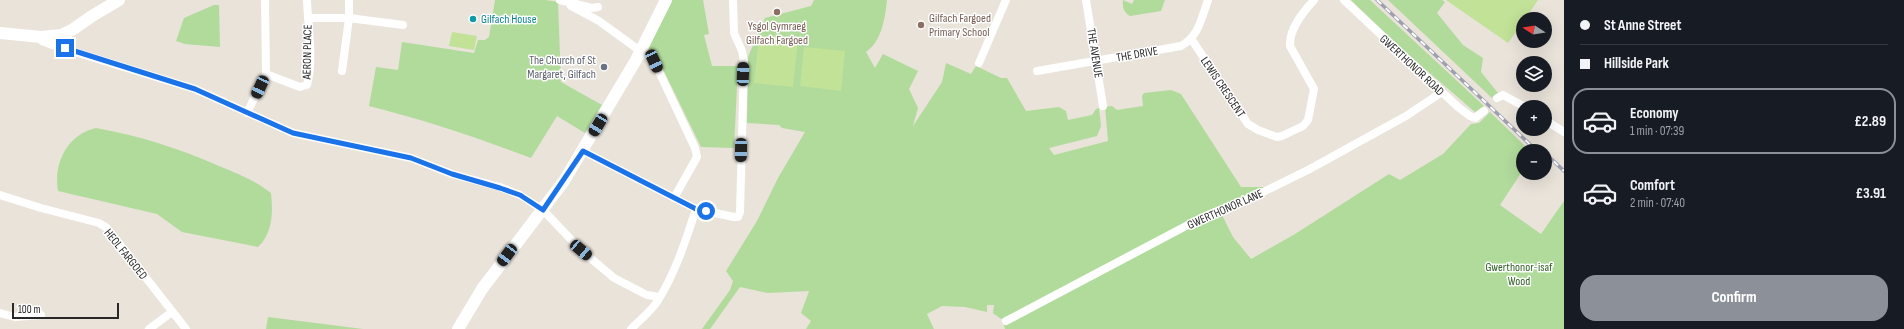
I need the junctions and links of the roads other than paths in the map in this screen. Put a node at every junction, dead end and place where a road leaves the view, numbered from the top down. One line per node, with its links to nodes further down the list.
1 (119, 0): 20 (street)
2 (265, 0): 27 (street)
3 (307, 0): 16 (street, AERON PLACE)
4 (349, 0): 17 (street)
5 (560, 0): 13 (street)
6 (666, 0): 22 (street)
7 (733, 0): 39 (street)
8 (1006, 0): 24 (street)
9 (1086, 0): 23 (street, THE AVENUE)
10 (1208, 0): 21 (street)
11 (1314, 0): 21 (street, LEWIS CRESCENT)
12 (1344, 0): 28 (street, GWERTHONOR ROAD)
13 (597, 4): 15 (street)
14 (571, 6): 22 (street)
15 (600, 17)
16 (308, 18): 17 (street); 27 (street, AERON PLACE)
17 (349, 18): 18 (street); 25 (street)
18 (403, 25)
19 (5, 34): 20 (street)
20 (41, 36): 33 (street)
21 (1192, 40): 23 (street, THE DRIVE)
22 (641, 50): 36 (street); 38 (street)
23 (1096, 61): 26 (street, THE DRIVE); 31 (street, THE AVENUE)
24 (979, 63)
25 (342, 71)
26 (1037, 71)
27 (266, 74): 33 (street)
28 (1442, 92): 32 (street, GWERTHONOR ROAD); 45 (street, GWERTHONOR LANE)
29 (1497, 98): 30 (street)
30 (1516, 102)
31 (1103, 106)
32 (1484, 112)
33 (247, 113): 40 (street)
34 (1552, 124): 35 (street)
35 (1564, 132)
36 (583, 151): 38 (street); 40 (street)
37 (0, 195): 42 (street, HEOL FARGOED)
38 (674, 198): 39 (street)
39 (696, 209): 41 (street)
40 (543, 210): 41 (street); 48 (street)
41 (659, 298): 49 (street)
42 (172, 312): 46 (street); 47 (street, HEOL FARGOED)
43 (0, 313): 44 (street)
44 (41, 315)
45 (1006, 321)
46 (149, 329)
47 (186, 329)
48 (458, 329)
49 (631, 329)

